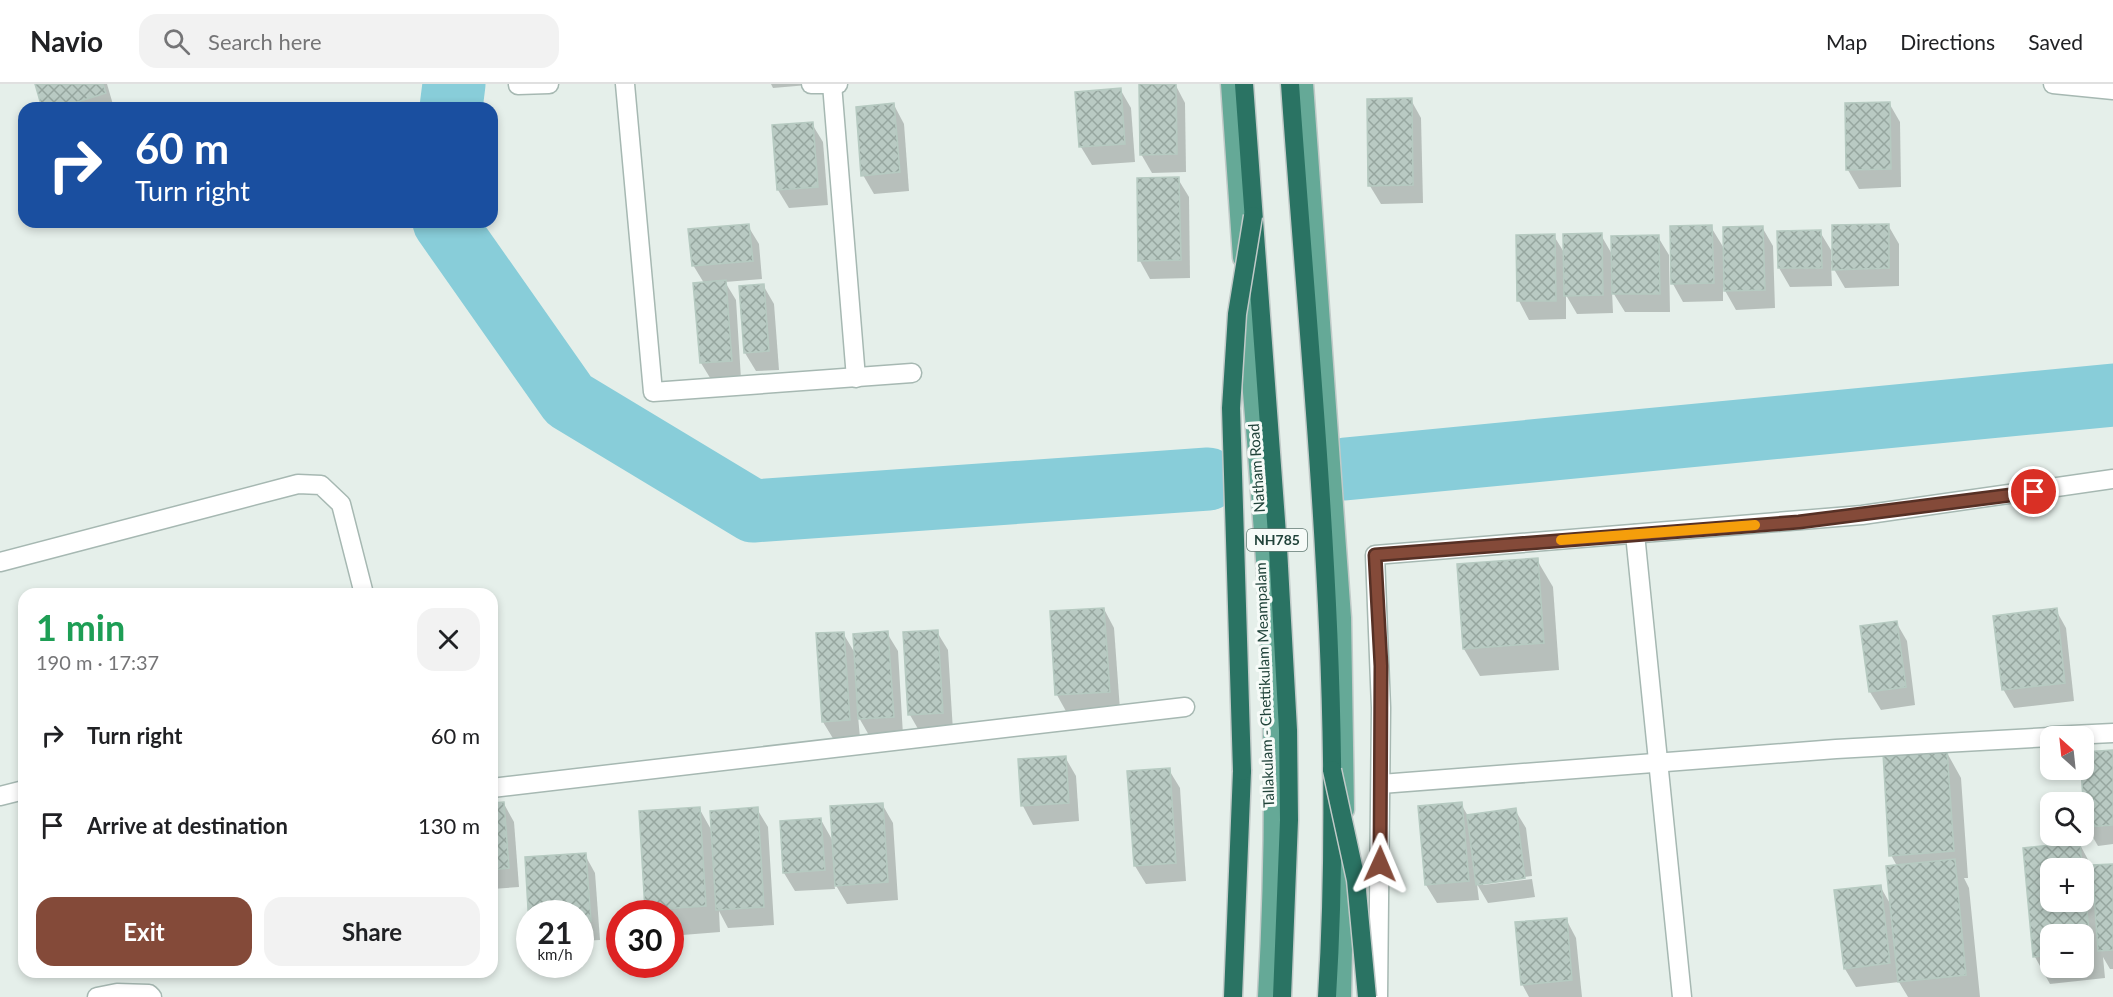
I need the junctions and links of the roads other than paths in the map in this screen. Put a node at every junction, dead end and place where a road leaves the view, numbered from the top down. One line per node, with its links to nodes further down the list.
1 (549, 84): 11 (street)
2 (625, 84): 15 (street)
3 (812, 84): 4 (street)
4 (832, 84): 5 (street); 15 (street)
5 (838, 84)
6 (1230, 84): 33 (main road, Natham Road)
7 (1244, 84): 13 (highway, Tallakulam - Chettikulam Meampalam / NH785)
8 (1290, 84): 25 (highway, NH785)
9 (1304, 84): 36 (main road)
10 (2053, 84): 12 (street)
11 (518, 85)
12 (2113, 90)
13 (1253, 216): 32 (highway, bridge); 34 (highway, Tallakulam - Chettikulam Meampalam / NH785, bridge)
14 (912, 373): 15 (street)
15 (855, 378)
16 (2113, 479): 17 (street)
17 (1635, 534): 24 (street); 26 (street)
18 (0, 562): 19 (street)
19 (362, 588)
20 (1185, 707): 27 (street)
21 (2113, 733): 22 (street)
22 (2094, 734)
23 (2040, 737): 24 (street)
24 (1658, 763): 26 (street); 39 (street)
25 (1332, 770): 35 (highway, NH785, bridge); 37 (highway, bridge)
26 (1381, 784): 38 (street)
27 (498, 787)
28 (18, 792): 29 (street)
29 (0, 796)
30 (97, 997): 31 (street)
31 (152, 997)
32 (1233, 997)
33 (1267, 997)
34 (1282, 997)
35 (1327, 997)
36 (1342, 997)
37 (1367, 997)
38 (1378, 997)
39 (1682, 997)

